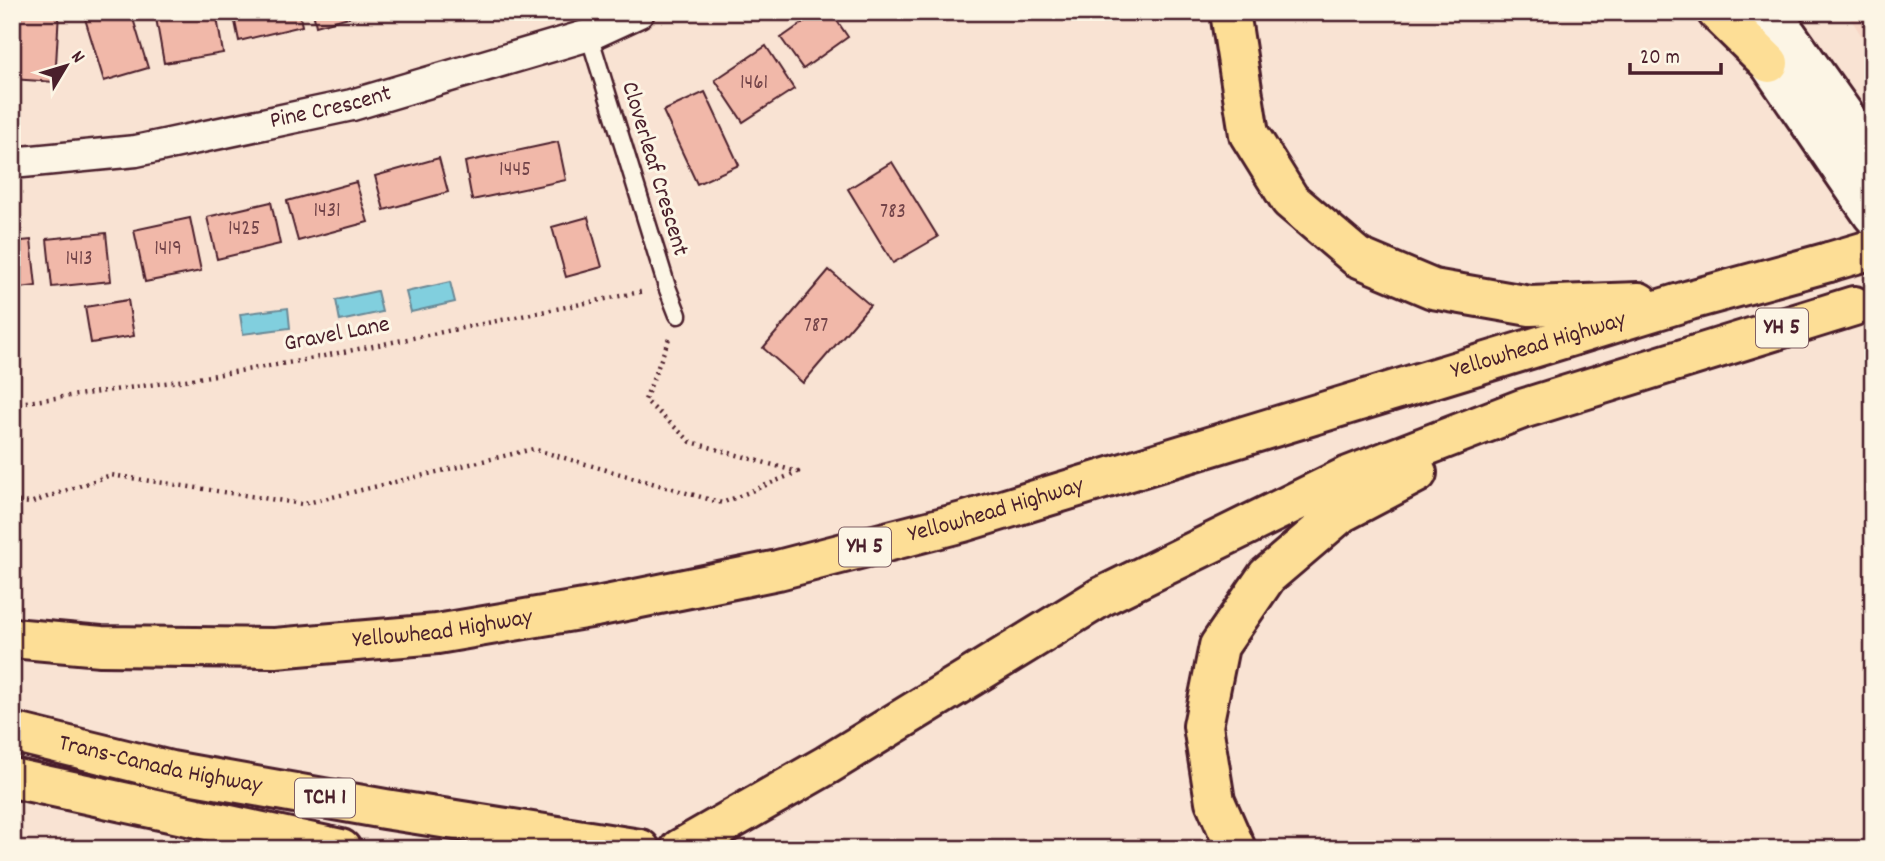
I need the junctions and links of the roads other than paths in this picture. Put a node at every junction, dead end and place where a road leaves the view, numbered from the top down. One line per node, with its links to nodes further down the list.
1 (639, 12): 7 (street, Pine Crescent)
2 (1230, 12): 9 (highway)
3 (1243, 12): 9 (highway)
4 (1717, 12): 8 (highway)
5 (1728, 12): 8 (main road)
6 (1771, 12): 10 (main road)
7 (589, 35): 11 (street, Pine Crescent); 16 (lane, Cloverleaf Crescent)
8 (1769, 63): 12 (main road)
9 (1237, 64): 14 (highway)
10 (1873, 156)
11 (12, 163)
12 (1873, 215)
13 (1873, 249): 14 (highway, Yellowhead Highway / YH 5)
14 (1690, 300): 18 (highway, Yellowhead Highway / YH 5)
15 (1863, 303): 17 (highway, YH 5)
16 (678, 315)
17 (1710, 350): 23 (highway, YH 5); 24 (highway)
18 (12, 639)
19 (12, 732): 22 (highway, Trans-Canada Highway / TCH 1)
20 (12, 778): 21 (highway, Trans-Canada Highway / TCH 1)
21 (341, 849)
22 (640, 849)
23 (680, 849)
24 (1236, 849)

